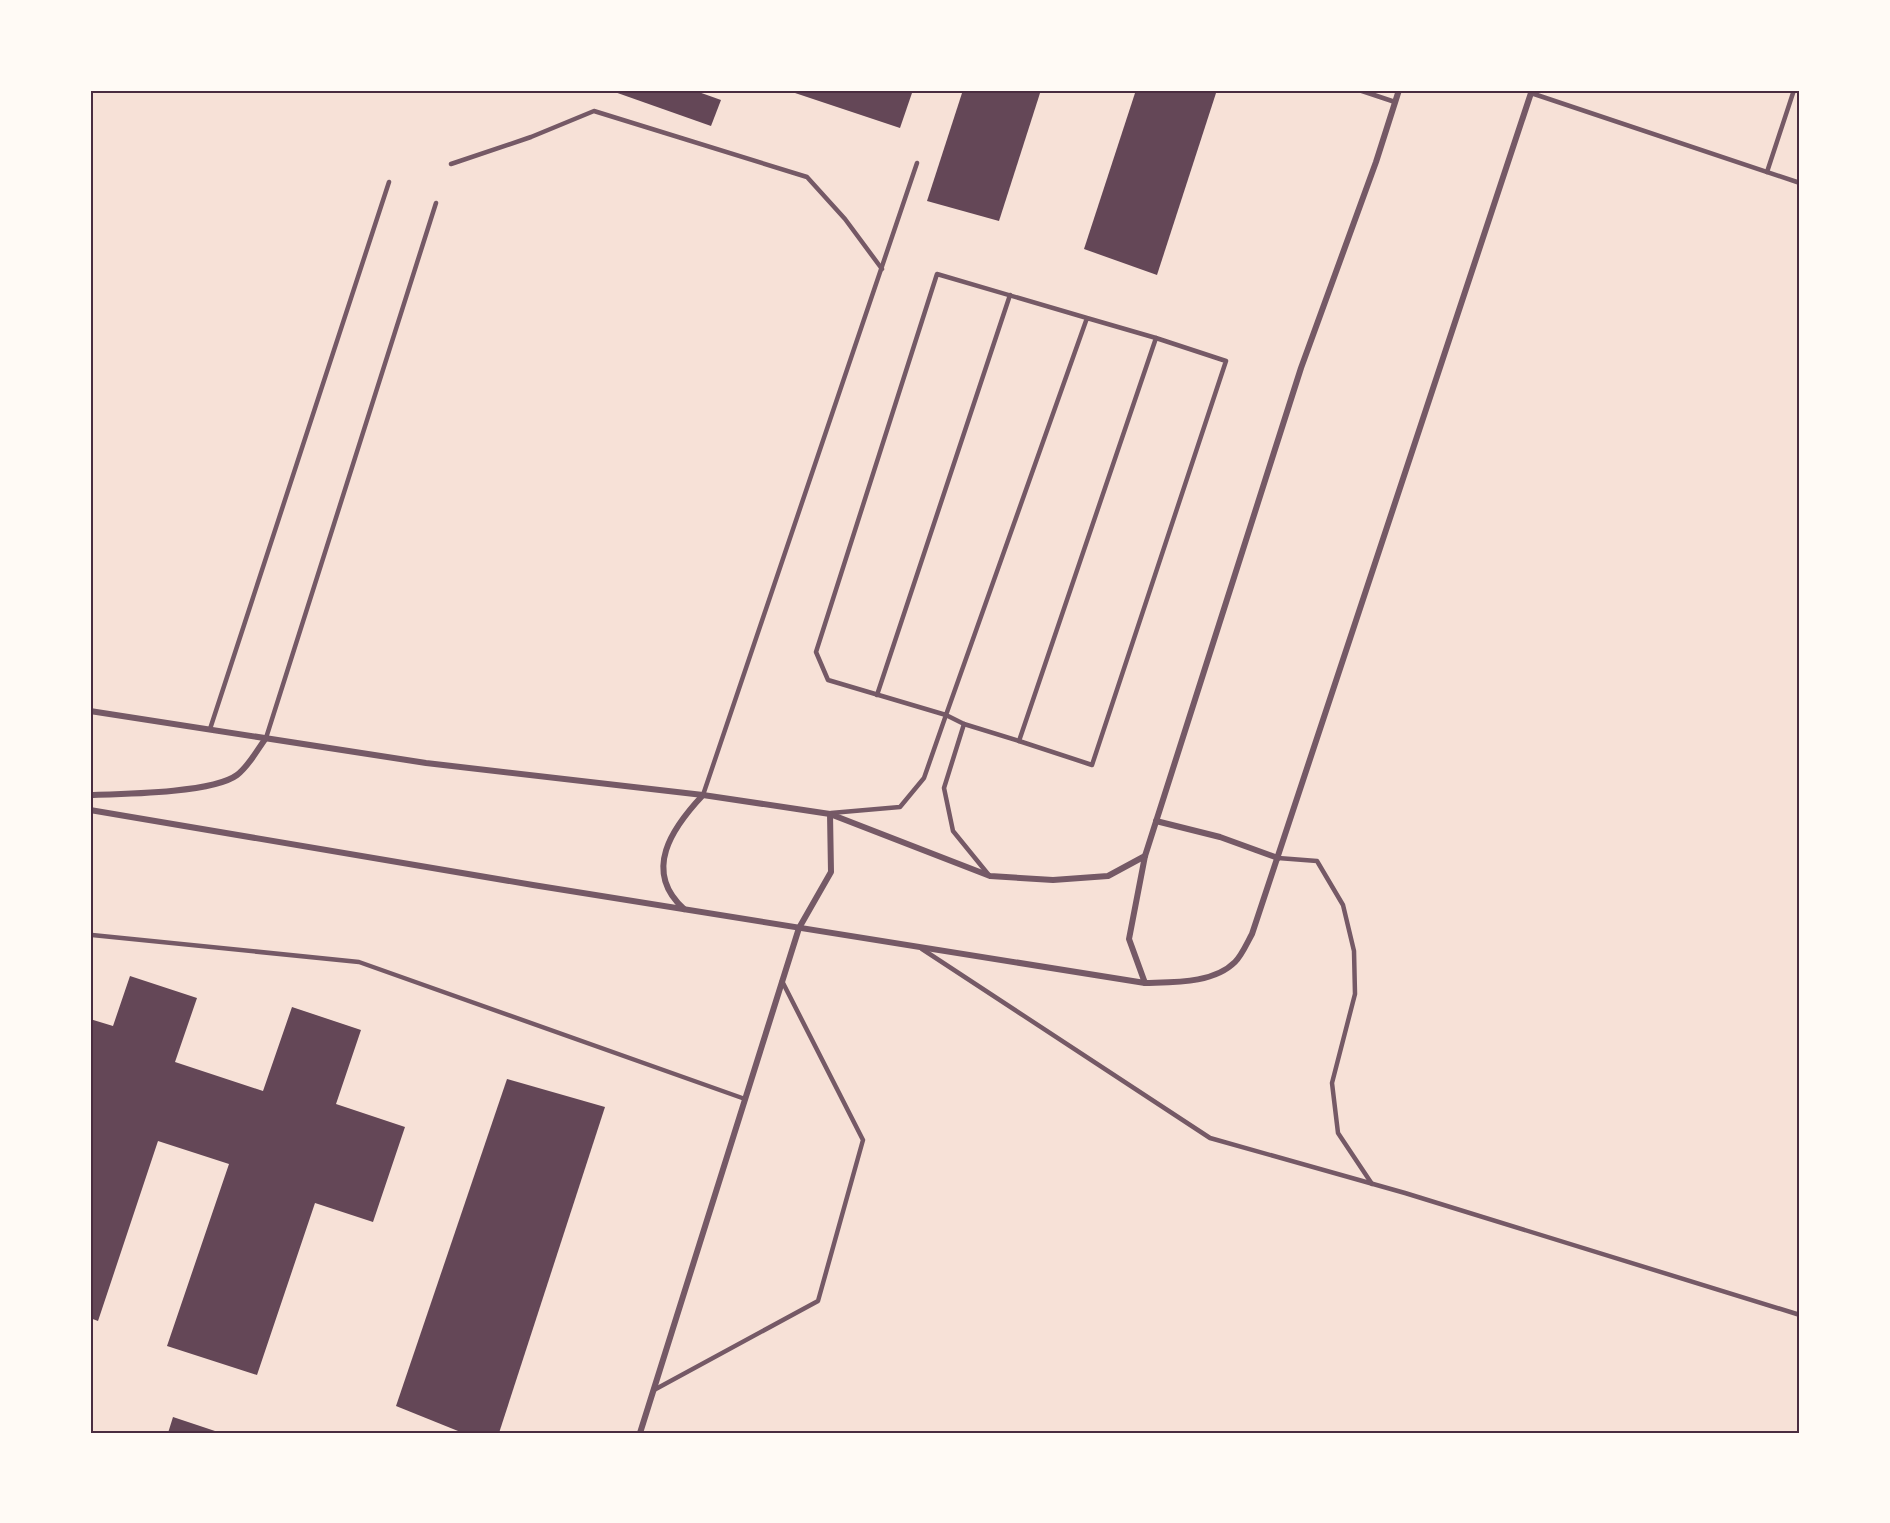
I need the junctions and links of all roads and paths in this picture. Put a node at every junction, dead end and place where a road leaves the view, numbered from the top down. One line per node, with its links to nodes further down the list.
1 (1359, 90): 5 (lane)
2 (1399, 90): 5 (street)
3 (1794, 90): 8 (lane)
4 (1532, 92): 8 (lane); 29 (street)
5 (1395, 102): 27 (street)
6 (917, 163): 12 (lane)
7 (451, 164): 12 (lane)
8 (1767, 172): 10 (lane)
9 (389, 182): 20 (lane)
10 (1800, 183)
11 (436, 204): 21 (lane)
12 (882, 269): 24 (lane)
13 (1010, 295): 14 (lane); 16 (lane); 16 (lane)
14 (1087, 318): 15 (lane); 18 (lane)
15 (1156, 338): 22 (lane); 22 (lane)
16 (877, 695): 18 (lane)
17 (90, 711): 20 (street)
18 (946, 716): 19 (lane); 26 (lane)
19 (964, 724): 22 (lane); 30 (lane)
20 (210, 729): 21 (street)
21 (266, 738): 23 (street); 24 (street)
22 (1019, 741)
23 (90, 795)
24 (703, 795): 26 (street); 31 (street)
25 (90, 810): 31 (street)
26 (830, 814): 30 (street); 32 (street)
27 (1156, 821): 28 (street); 29 (street)
28 (1145, 856): 30 (street); 36 (street)
29 (1278, 858): 36 (street); 38 (lane)
30 (990, 876)
31 (684, 909): 32 (street)
32 (799, 928): 34 (street); 35 (street)
33 (92, 935): 37 (lane)
34 (921, 947): 36 (street); 38 (lane)
35 (782, 981): 37 (street); 40 (lane)
36 (1145, 984)
37 (746, 1099): 40 (street)
38 (1372, 1184): 39 (lane)
39 (1800, 1315)
40 (654, 1390): 41 (street)
41 (640, 1433)

